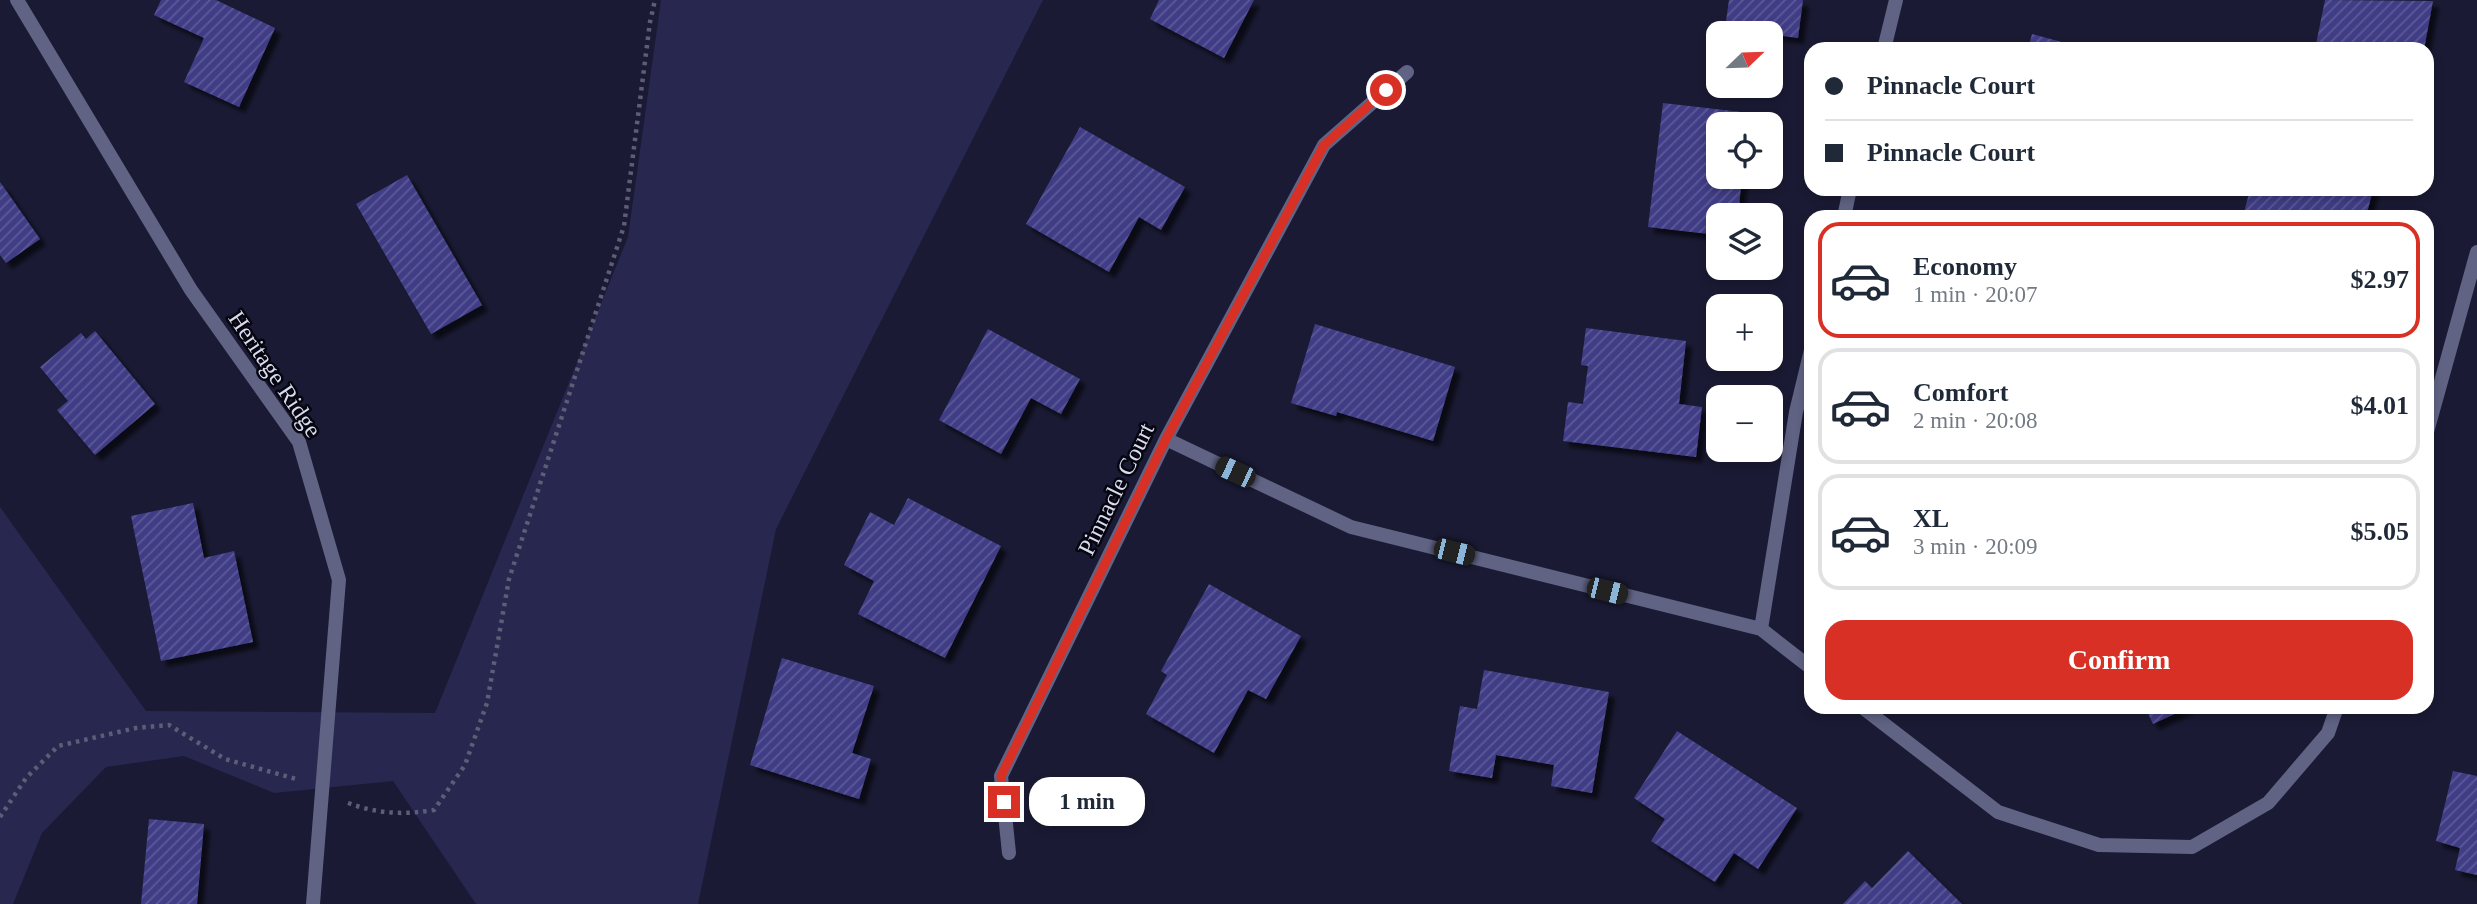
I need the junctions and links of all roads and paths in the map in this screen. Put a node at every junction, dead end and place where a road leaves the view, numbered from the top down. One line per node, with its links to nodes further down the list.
1 (17, 0): 14 (street, Heritage Ridge)
2 (655, 0): 14 (path)
3 (1896, 0): 4 (street)
4 (1886, 42)
5 (1407, 72): 9 (street, Pinnacle Court)
6 (2477, 252): 8 (street)
7 (1804, 379): 10 (street)
8 (2434, 407)
9 (1166, 439): 10 (street); 16 (street, Pinnacle Court)
10 (1761, 629): 11 (street)
11 (1804, 663)
12 (1871, 714): 13 (street)
13 (2335, 714)
14 (322, 792): 15 (path); 17 (street, Heritage Ridge)
15 (0, 817)
16 (1009, 853)
17 (313, 904)

